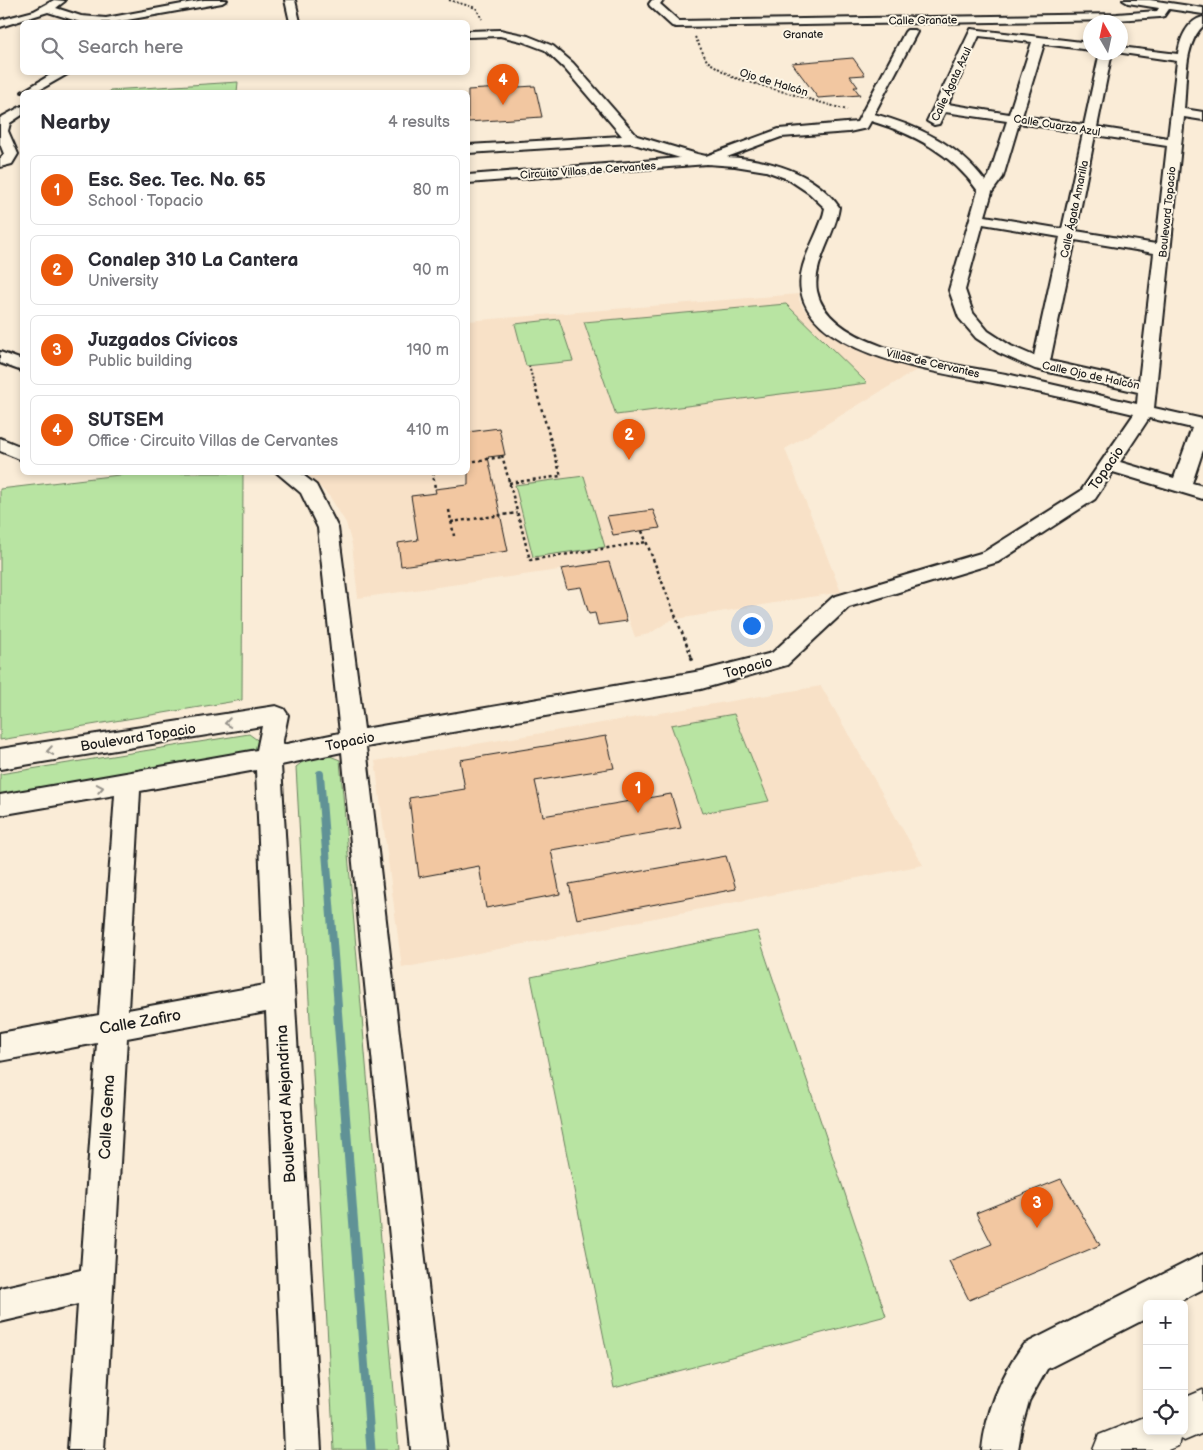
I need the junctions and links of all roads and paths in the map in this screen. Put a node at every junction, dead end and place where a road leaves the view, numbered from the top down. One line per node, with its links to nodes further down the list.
1 (61, 0): 9 (street)
2 (222, 0): 12 (street)
3 (290, 0): 13 (street)
4 (449, 0): 23 (path)
5 (658, 0): 18 (street, Calle Granate)
6 (1128, 0): 8 (street)
7 (904, 7): 18 (street)
8 (1165, 7): 10 (street); 18 (street, Calle Granate)
9 (46, 8): 11 (street); 16 (street)
10 (1202, 17): 14 (street); 30 (street, Boulevard Topacio)
11 (93, 20)
12 (112, 20)
13 (294, 20)
14 (1183, 22)
15 (1165, 23): 17 (street)
16 (0, 24)
17 (1128, 25)
18 (910, 26): 20 (street, Calle Granate); 25 (street, Granate); 37 (street)
19 (1083, 26): 22 (street)
20 (941, 32)
21 (960, 32): 22 (street, Calle Granate)
22 (975, 32): 27 (street); 35 (street, Calle Ágata Azul)
23 (490, 33): 24 (street); 42 (street)
24 (470, 34)
25 (794, 34)
26 (695, 37): 37 (path, Ojo de Halcón)
27 (1039, 40): 28 (street); 39 (street)
28 (1083, 45)
29 (1128, 51): 30 (street)
30 (1183, 58): 36 (street, Boulevard Topacio)
31 (1104, 60): 40 (street, Calle Ágata Amarilla)
32 (59, 75): 33 (street)
33 (32, 90)
34 (20, 101): 46 (street)
35 (940, 107): 39 (street, Calle Cuarzo Azul); 41 (street, Calle Ágata Azul)
36 (1177, 112): 38 (street); 43 (street, Boulevard Topacio)
37 (867, 116): 41 (street); 45 (street)
38 (1203, 116)
39 (1015, 119): 40 (street, Calle Cuarzo Azul); 48 (street)
40 (1090, 130): 43 (street, Calle Cuarzo Azul); 50 (street, Calle Ágata Amarilla)
41 (927, 136): 48 (street)
42 (632, 139): 44 (street); 45 (street, Villas de Cervantes)
43 (1174, 143): 51 (street, Boulevard Topacio)
44 (470, 149)
45 (708, 160): 47 (street, Circuito Villas de Cervantes); 55 (street, Villas de Cervantes)
46 (0, 163)
47 (470, 179)
48 (984, 191): 49 (street, Calle Ojo de Halcón)
49 (978, 219): 50 (street); 52 (street, Calle Ojo de Halcón)
50 (1069, 234): 51 (street); 52 (street, Calle Ágata Amarilla)
51 (1162, 250): 54 (street, Boulevard Topacio)
52 (1041, 365): 54 (street, Calle Ojo de Halcón)
53 (529, 366): 65 (path)
54 (1147, 388): 55 (street, Boulevard Topacio)
55 (1145, 411): 56 (street, Villas de Cervantes); 59 (street, Topacio)
56 (1202, 425): 63 (street)
57 (0, 444): 58 (street)
58 (20, 453)
59 (1112, 460): 63 (street); 74 (street, Topacio)
60 (470, 462): 65 (path)
61 (289, 475): 76 (street)
62 (434, 475): 66 (path)
63 (1183, 482): 64 (street); 67 (street)
64 (1203, 482)
65 (509, 483): 69 (path)
66 (436, 489)
67 (1203, 493)
68 (449, 510): 70 (path)
69 (517, 513): 70 (path); 73 (path)
70 (451, 522): 72 (path)
71 (642, 531): 73 (path)
72 (454, 536)
73 (646, 542): 74 (path)
74 (701, 680): 76 (street, Topacio)
75 (276, 715): 77 (street, Boulevard Alejandrina); 78 (street, Boulevard Topacio, one-way to 78)
76 (353, 740): 77 (street, Topacio); 92 (street)
77 (268, 757): 79 (street); 81 (street, Boulevard Alejandrina)
78 (0, 759)
79 (128, 784): 80 (street, one-way to 79); 82 (street, Calle Gema)
80 (0, 805)
81 (280, 996): 82 (street, Calle Zafiro); 91 (street, Boulevard Alejandrina)
82 (111, 1026): 83 (street, Calle Zafiro); 85 (street, Calle Gema)
83 (0, 1047)
84 (1203, 1271): 93 (street)
85 (97, 1283): 86 (street); 90 (street, Calle Gema)
86 (0, 1306)
87 (1203, 1411): 88 (main road)
88 (1188, 1418)
89 (1153, 1435): 94 (main road)
90 (86, 1450)
91 (303, 1450)
92 (429, 1450)
93 (1000, 1450)
94 (1114, 1450)

